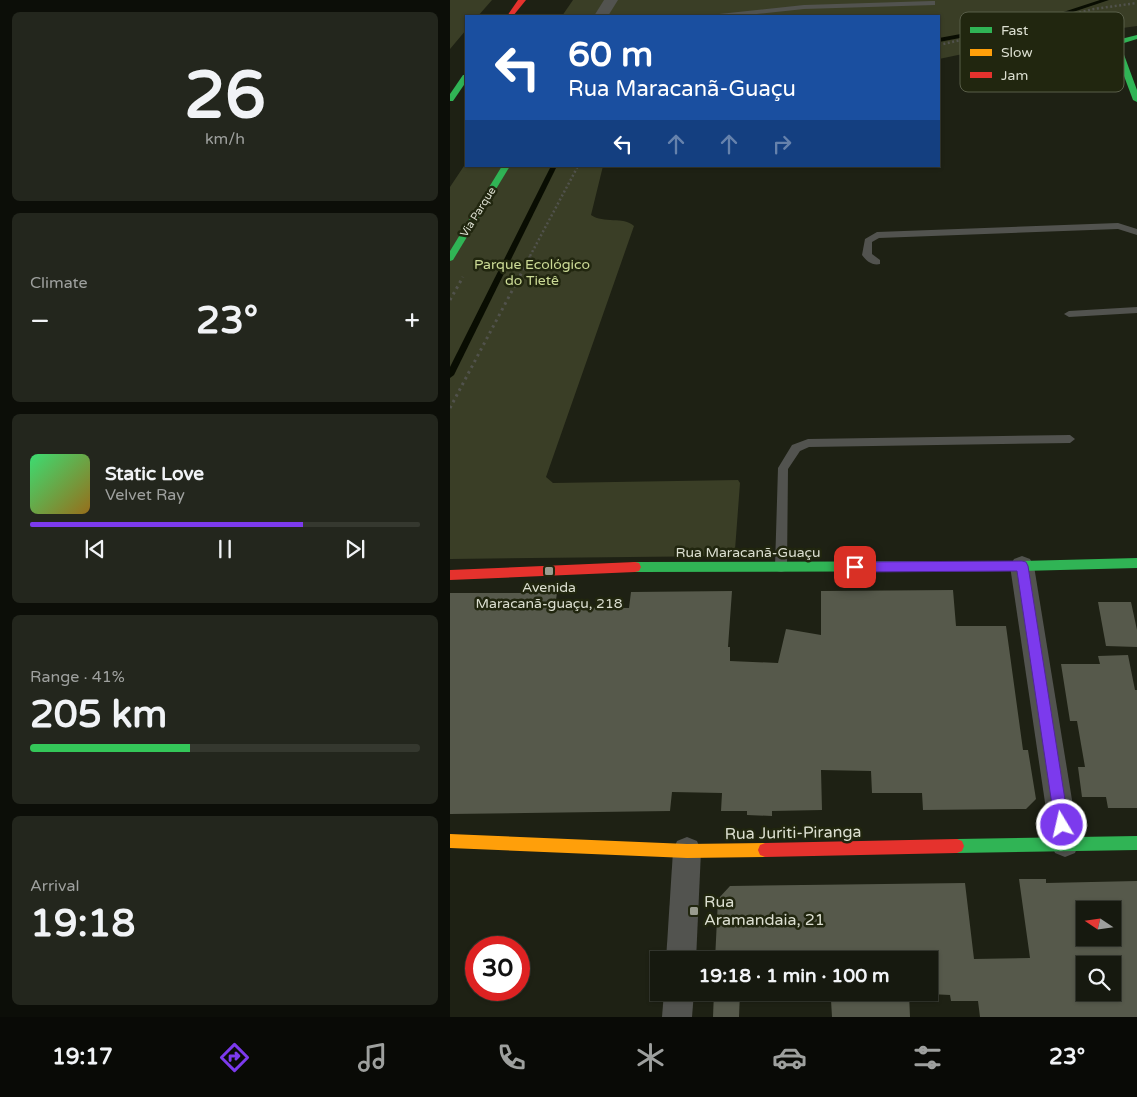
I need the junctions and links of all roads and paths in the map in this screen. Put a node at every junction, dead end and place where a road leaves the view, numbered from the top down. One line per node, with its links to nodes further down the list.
1 (522, 0): 6 (main road)
2 (611, 0): 7 (street)
3 (932, 3): 8 (lane)
4 (1137, 3): 5 (path)
5 (1080, 12)
6 (511, 15)
7 (602, 15)
8 (728, 15)
9 (1137, 37): 11 (main road)
10 (960, 40): 12 (path)
11 (1124, 40)
12 (940, 45)
13 (1124, 65): 16 (main road)
14 (465, 78): 15 (main road)
15 (450, 99)
16 (1137, 100)
17 (505, 167): 20 (main road, Via Parque)
18 (577, 167): 24 (path)
19 (1137, 232): 21 (lane)
20 (450, 258)
21 (877, 262)
22 (1137, 310): 23 (lane)
23 (1069, 314)
24 (450, 408)
25 (1070, 439): 28 (lane)
26 (1137, 563): 27 (main road, Rua Maracanã-Guaçu)
27 (1022, 566): 28 (main road, Rua Maracanã-Guaçu); 31 (street)
28 (781, 567): 29 (main road, Rua Maracanã-Guaçu)
29 (450, 575)
30 (450, 841): 33 (main road, Rua Juriti-Piranga)
31 (1065, 843): 32 (main road, Rua Juriti-Piranga); 33 (main road, Rua Juriti-Piranga)
32 (1137, 843)
33 (687, 851): 34 (street)
34 (681, 951)
35 (678, 1001): 36 (street)
36 (677, 1017)

